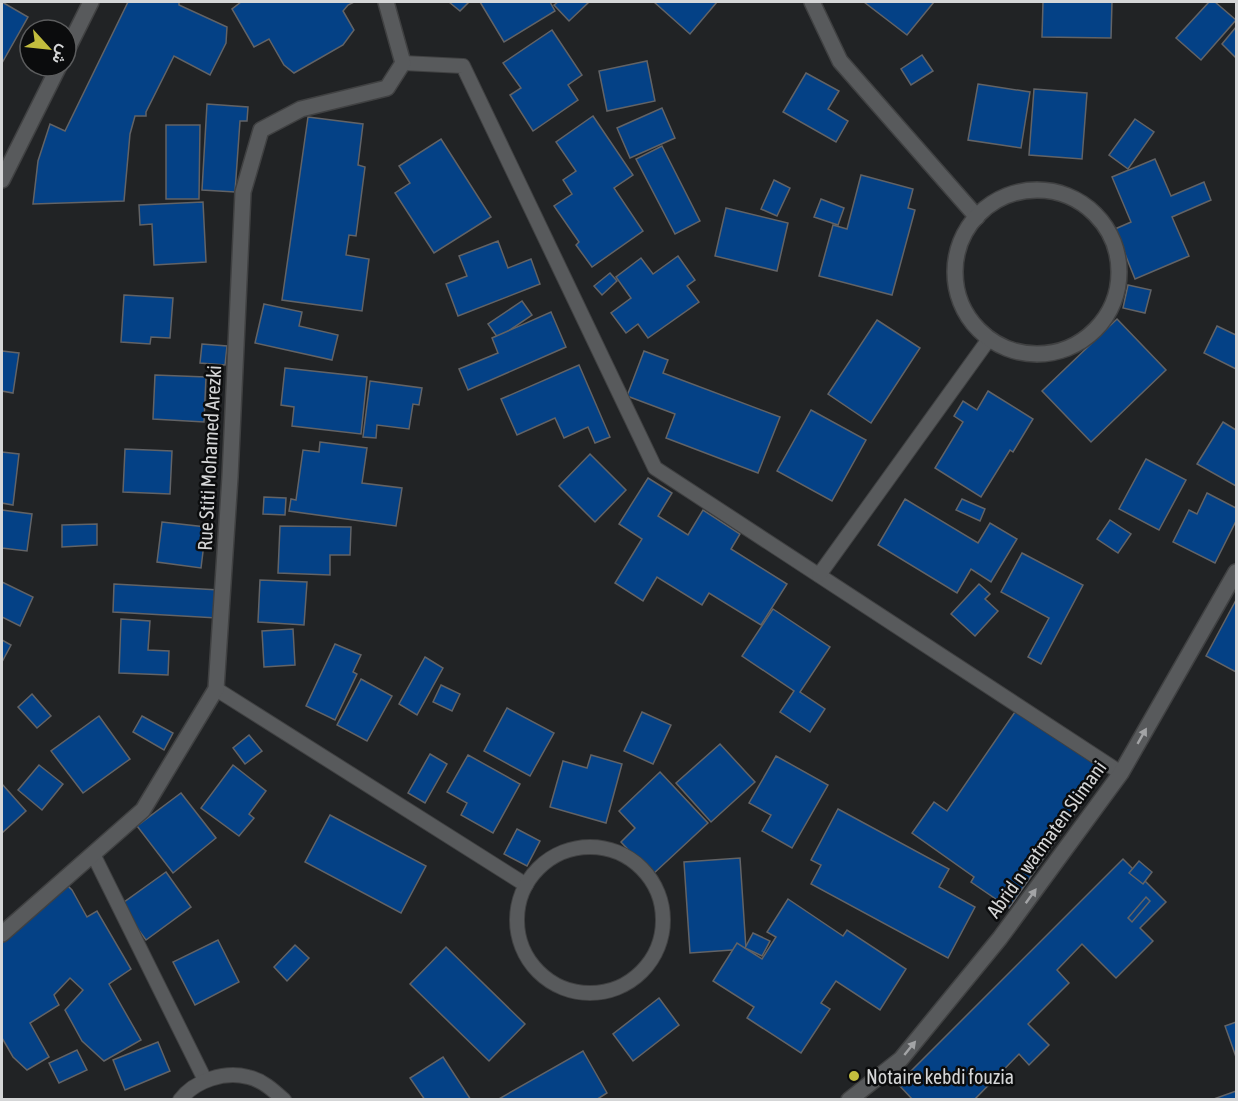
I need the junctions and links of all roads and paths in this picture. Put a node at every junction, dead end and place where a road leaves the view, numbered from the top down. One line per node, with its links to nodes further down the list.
1 (91, 2): 4 (street)
2 (386, 2): 5 (street)
3 (812, 2): 8 (street)
4 (78, 28)
5 (403, 63): 11 (lane); 12 (street, Rue Stiti Mohamed Arezki)
6 (53, 78): 7 (street)
7 (2, 180)
8 (977, 217): 9 (street); 9 (street)
9 (989, 339): 11 (lane)
10 (1236, 572): 13 (street, Abrid n watmaten Slimani, one-way to 10)
11 (819, 575): 13 (lane)
12 (216, 689): 14 (street, Rue Stiti Mohamed Arezki); 15 (lane)
13 (1121, 773): 20 (street, Abrid n watmaten Slimani, one-way to 13)
14 (93, 854): 16 (street, Rue Stiti Mohamed Arezki); 17 (lane)
15 (526, 885): 15 (lane)
16 (2, 934)
17 (205, 1080): 18 (lane); 19 (lane)
18 (180, 1100)
19 (284, 1100)
20 (849, 1100)

